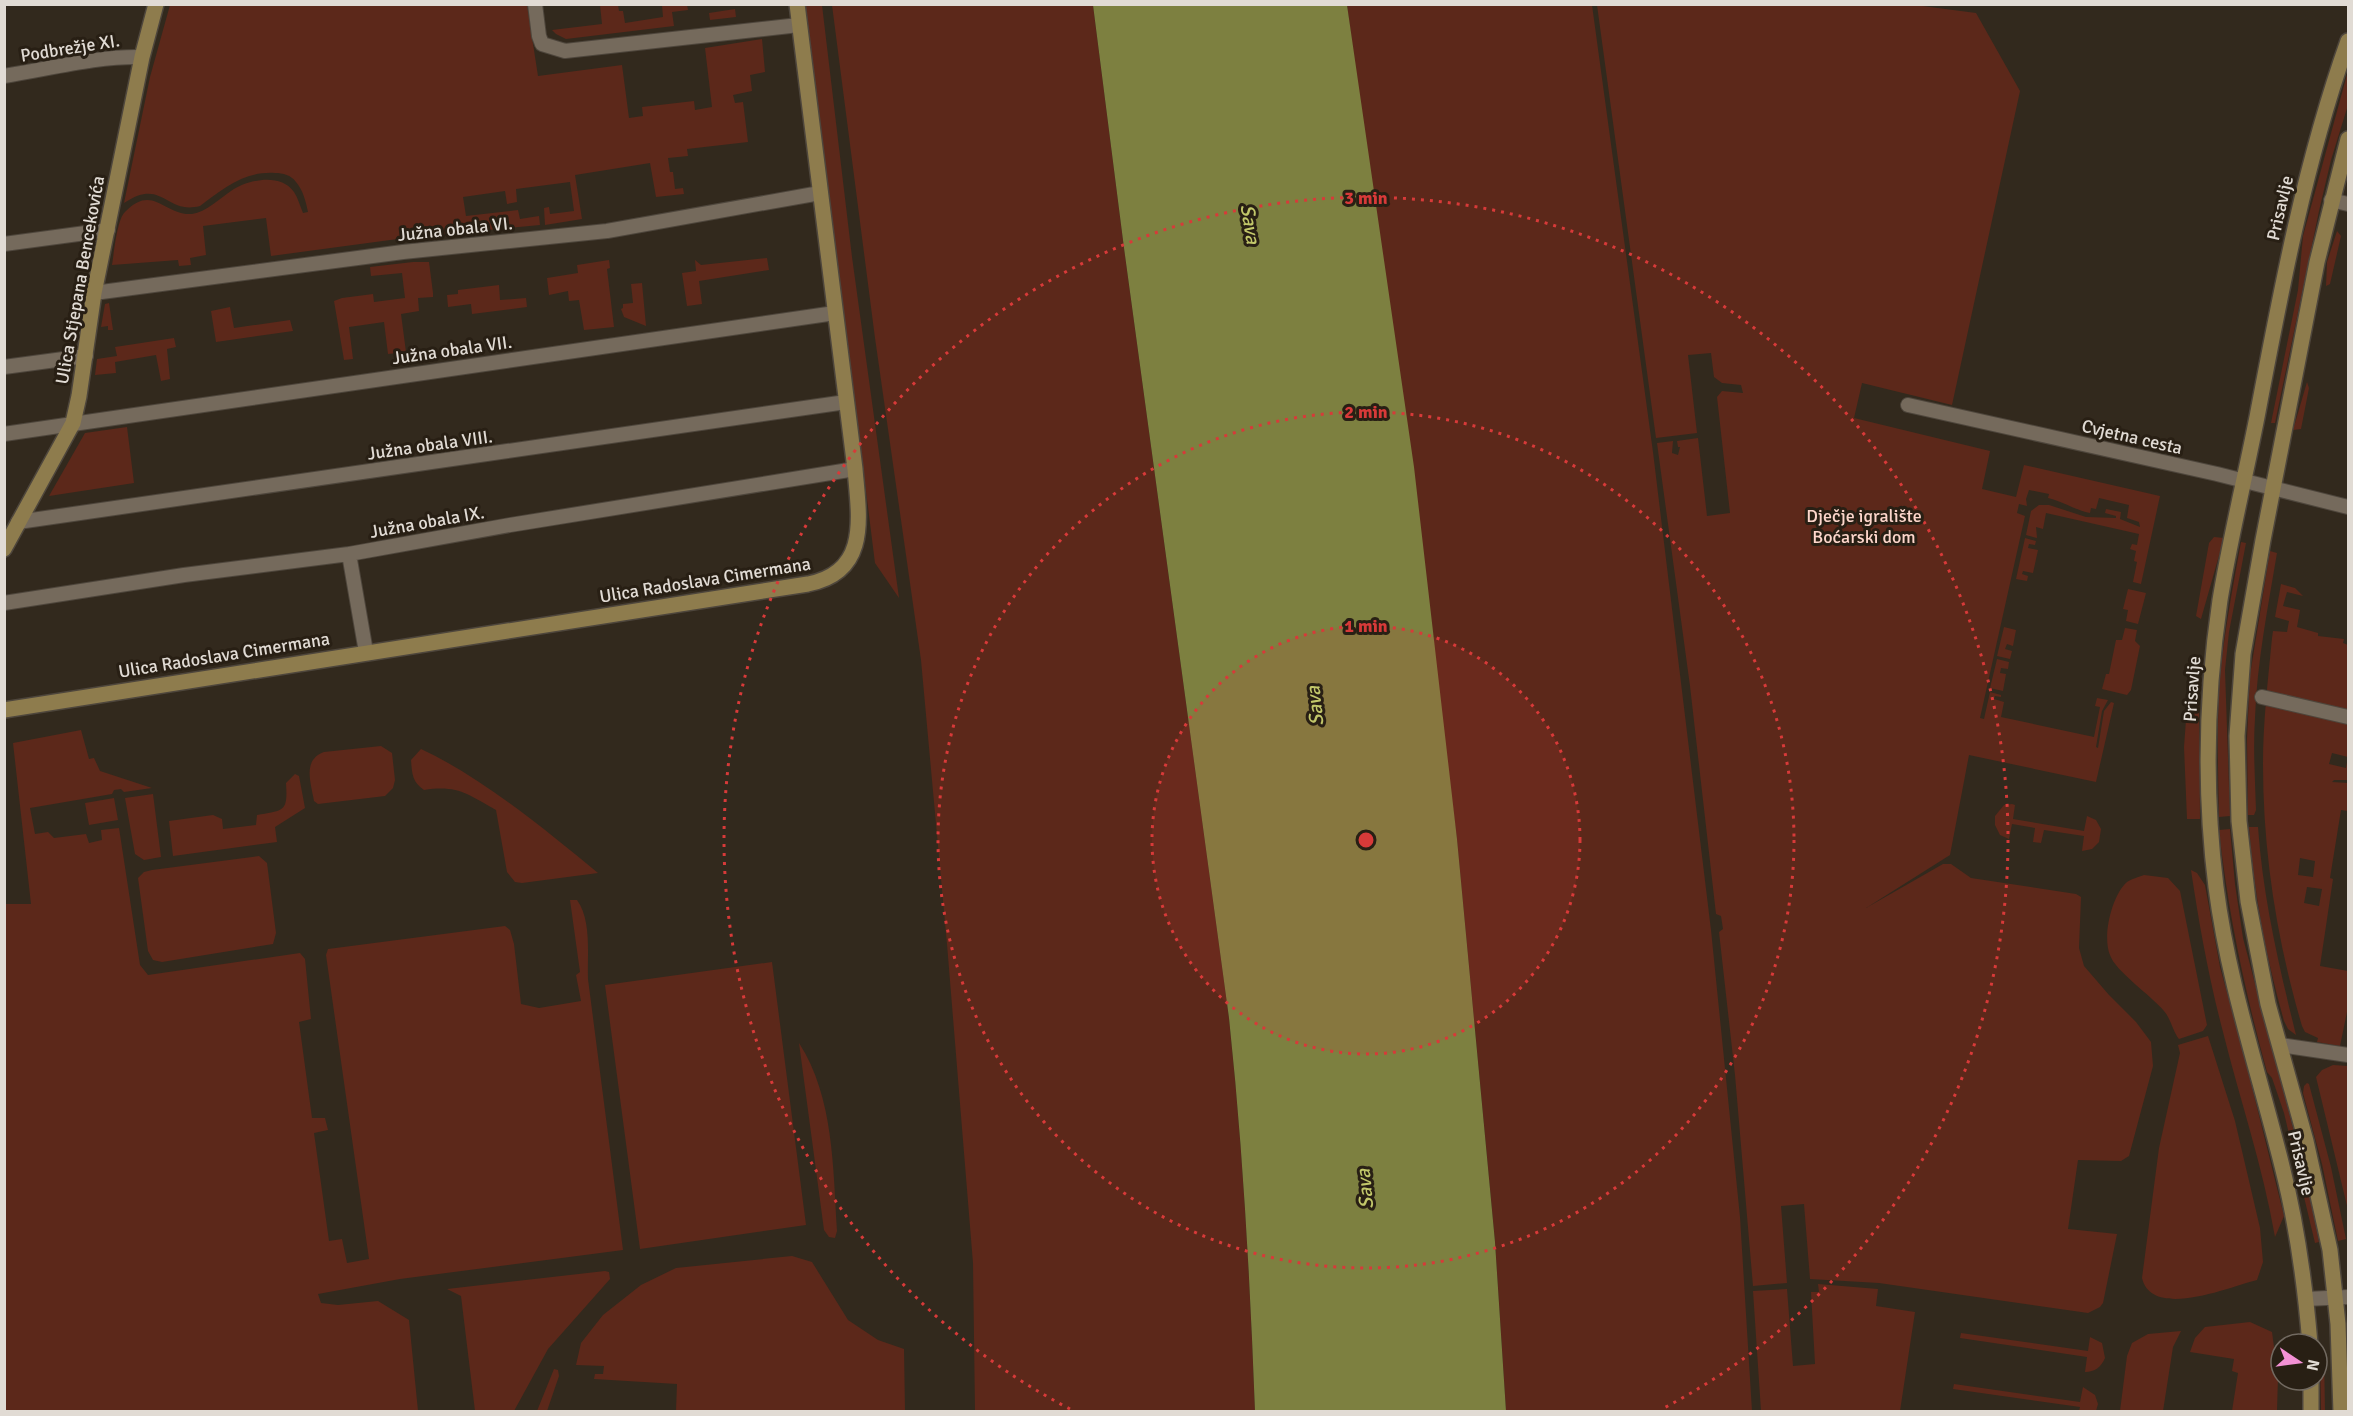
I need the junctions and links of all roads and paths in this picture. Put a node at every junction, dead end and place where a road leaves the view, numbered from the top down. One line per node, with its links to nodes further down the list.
1 (156, 4): 6 (street, Ulica Stjepana Bencekovića)
2 (536, 4): 4 (street)
3 (797, 4): 4 (street, Ulica Radoslava Cimermana)
4 (799, 25): 9 (street, Ulica Radoslava Cimermana)
5 (2349, 41): 23 (street, Prisavlje)
6 (142, 57): 7 (street, Podbrežje XI.); 12 (street, Ulica Stjepana Bencekovića)
7 (4, 76)
8 (2349, 139): 10 (street, Prisavlje)
9 (820, 193): 14 (street, Južna obala VI.); 15 (street, Ulica Radoslava Cimermana)
10 (2331, 200): 11 (street); 24 (street, Prisavlje)
11 (2349, 204)
12 (108, 230): 13 (street); 14 (street, Ulica Stjepana Bencekovića)
13 (4, 244)
14 (94, 293): 16 (street, Ulica Stjepana Bencekovića)
15 (835, 313): 18 (street, Ulica Radoslava Cimermana); 20 (street, Južna obala VII.)
16 (86, 356): 17 (street); 20 (street, Ulica Stjepana Bencekovića)
17 (4, 367)
18 (846, 402): 22 (street, Ulica Radoslava Cimermana); 26 (street, Južna obala VIII.)
19 (1908, 405): 23 (street, Cvjetna cesta)
20 (73, 423): 21 (street, Južna obala VII.); 26 (street, Ulica Stjepana Bencekovića)
21 (4, 434)
22 (855, 469): 28 (street, Južna obala IX.); 30 (street, Ulica Radoslava Cimermana)
23 (2243, 481): 24 (street, Cvjetna cesta); 37 (street, Prisavlje)
24 (2272, 488): 25 (street, Cvjetna cesta); 34 (street, Prisavlje)
25 (2349, 507)
26 (18, 522): 27 (street, Ulica Stjepana Bencekovića)
27 (5, 544)
28 (349, 554): 29 (street, Južna obala IX.); 30 (street)
29 (4, 603)
30 (366, 652): 32 (street, Ulica Radoslava Cimermana)
31 (2262, 698): 33 (street)
32 (4, 710)
33 (2349, 717)
34 (2280, 1045): 35 (street); 36 (street, Prisavlje)
35 (2349, 1055)
36 (2342, 1297): 37 (street); 41 (street, Prisavlje)
37 (2306, 1299): 38 (street, Prisavlje)
38 (2309, 1332)
39 (2311, 1392): 40 (street)
40 (2311, 1412)
41 (2341, 1412)

